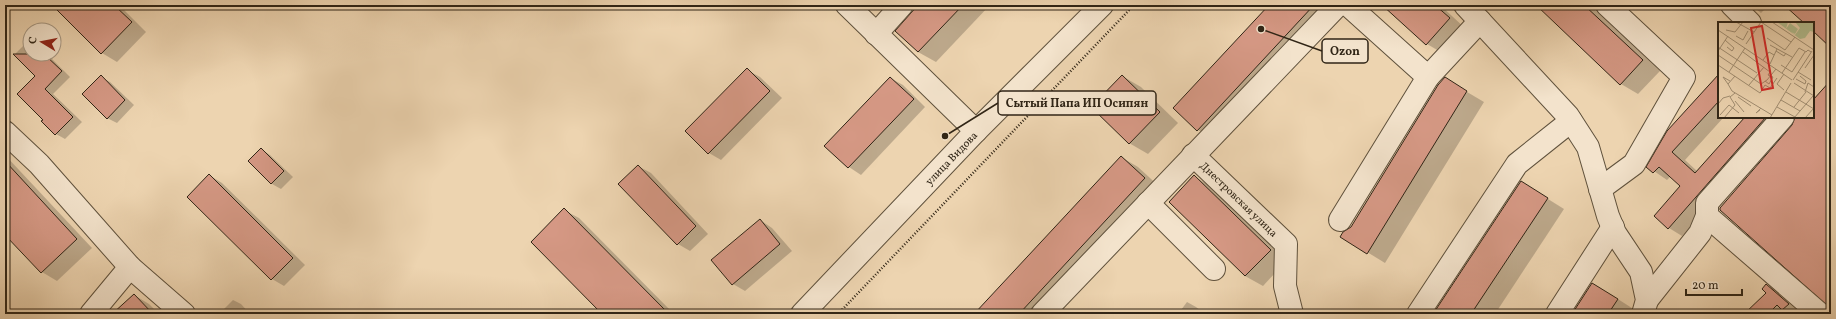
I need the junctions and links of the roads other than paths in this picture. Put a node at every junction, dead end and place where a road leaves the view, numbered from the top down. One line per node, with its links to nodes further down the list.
1 (847, 5): 11 (street)
2 (902, 5): 11 (street)
3 (1102, 5): 15 (street, улица Видова)
4 (1338, 5): 17 (street)
5 (1348, 5): 12 (street)
6 (1466, 5): 9 (street)
7 (1607, 5): 18 (street)
8 (1732, 5): 10 (street)
9 (1480, 21): 12 (street); 14 (street)
10 (1749, 22)
11 (876, 34): 15 (street)
12 (1428, 77): 21 (street)
13 (1782, 118): 20 (street)
14 (1571, 121): 18 (street); 31 (street)
15 (976, 131): 28 (street, улица Видова)
16 (5, 132): 23 (street)
17 (1193, 155): 19 (street); 30 (street, Днестровская улица)
18 (1600, 189): 22 (street)
19 (1148, 203): 24 (street); 29 (street)
20 (1707, 216): 25 (street); 33 (street)
21 (1340, 220)
22 (1613, 227): 25 (street); 32 (street)
23 (130, 268): 26 (street); 27 (street)
24 (1214, 269)
25 (1645, 307)
26 (91, 314)
27 (184, 314)
28 (802, 314)
29 (1042, 314)
30 (1292, 314)
31 (1418, 314)
32 (1557, 314)
33 (1820, 314)

